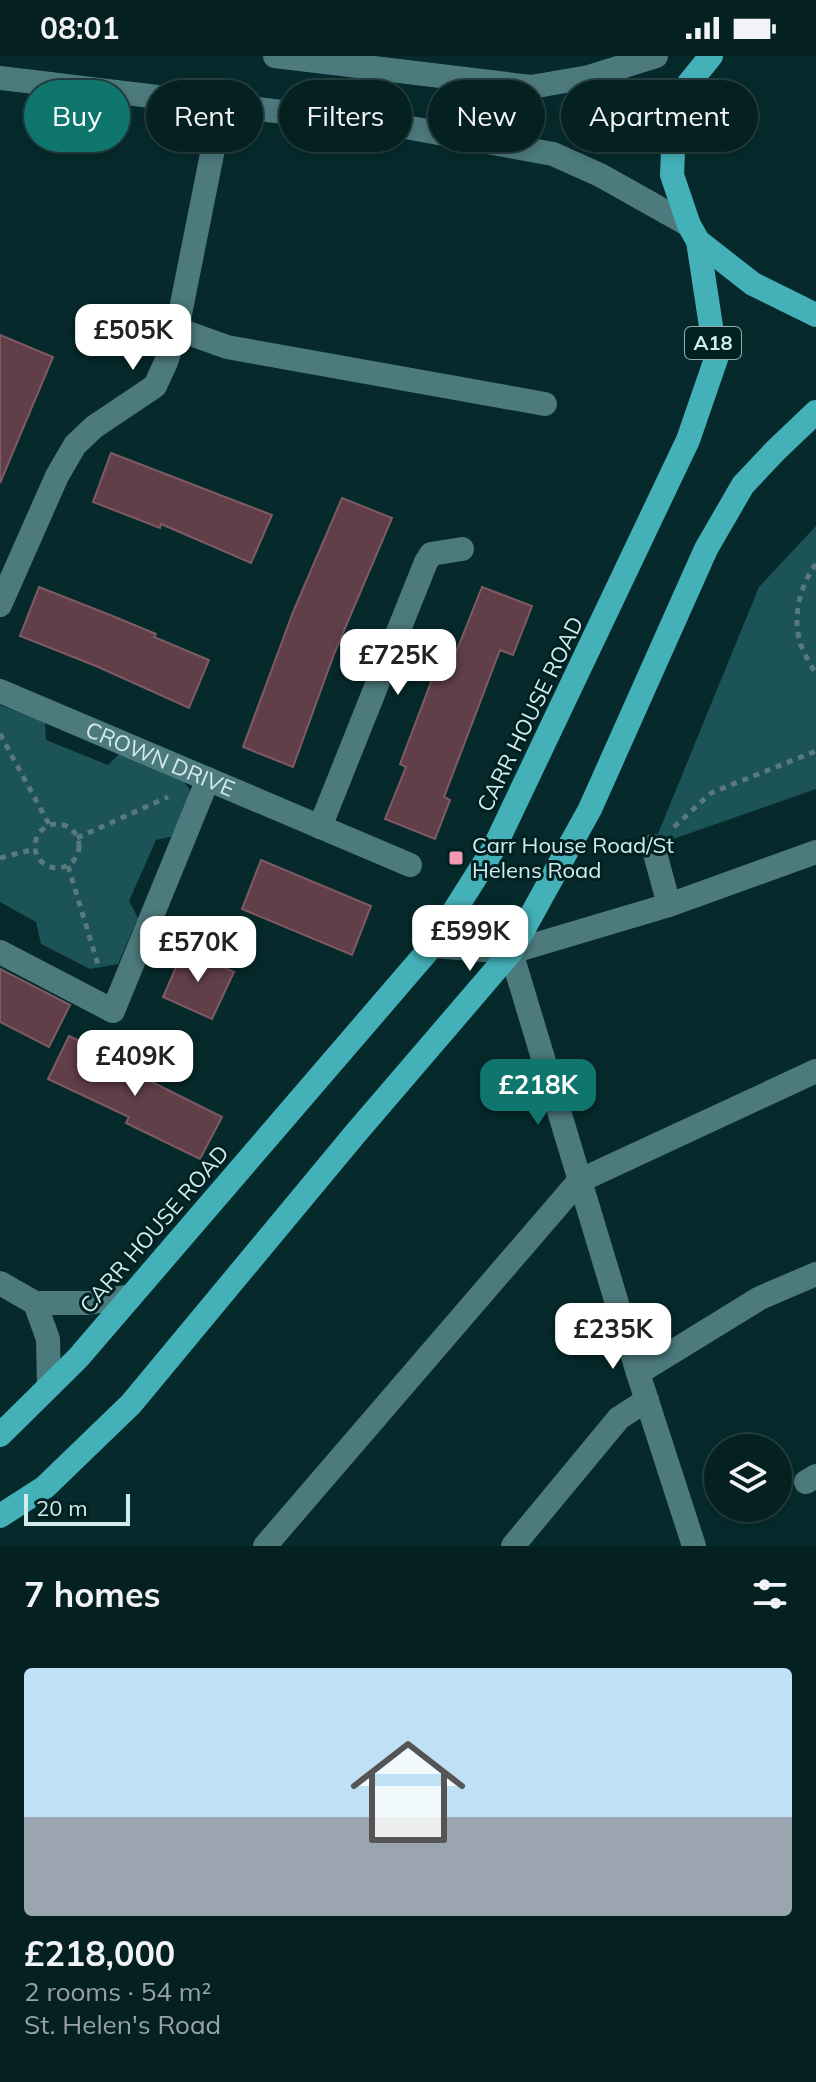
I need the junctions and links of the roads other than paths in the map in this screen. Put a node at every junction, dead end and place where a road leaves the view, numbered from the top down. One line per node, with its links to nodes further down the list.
1 (275, 56): 2 (street)
2 (656, 56)
3 (711, 56): 8 (highway, CARR HOUSE ROAD)
4 (0, 78): 5 (street)
5 (146, 95)
6 (263, 109): 8 (street)
7 (212, 152): 10 (street)
8 (694, 233): 9 (highway); 24 (highway, CARR HOUSE ROAD / A18)
9 (816, 315)
10 (177, 329): 11 (street); 16 (street)
11 (545, 404)
12 (816, 412): 14 (highway)
13 (816, 432): 14 (highway)
14 (776, 450): 26 (highway)
15 (462, 549): 19 (street)
16 (0, 605)
17 (0, 691): 18 (street, CROWN DRIVE)
18 (208, 779): 19 (street, CROWN DRIVE); 25 (street)
19 (320, 827): 22 (street, CROWN DRIVE)
20 (653, 846): 23 (street)
21 (816, 852): 23 (street)
22 (410, 865)
23 (669, 905): 26 (street)
24 (432, 946): 26 (street); 31 (highway, CARR HOUSE ROAD / A18)
25 (0, 952)
26 (511, 952): 28 (street); 37 (highway)
27 (816, 1071): 28 (street)
28 (579, 1181): 33 (street); 38 (street)
29 (816, 1274): 33 (street)
30 (0, 1283): 32 (street)
31 (131, 1296): 32 (street); 34 (highway, CARR HOUSE ROAD / A18)
32 (35, 1303): 34 (street)
33 (638, 1373): 35 (street)
34 (49, 1386): 36 (highway, CARR HOUSE ROAD / A18)
35 (647, 1400): 39 (street); 40 (street)
36 (0, 1435)
37 (0, 1516)
38 (265, 1546)
39 (513, 1546)
40 (694, 1546)

